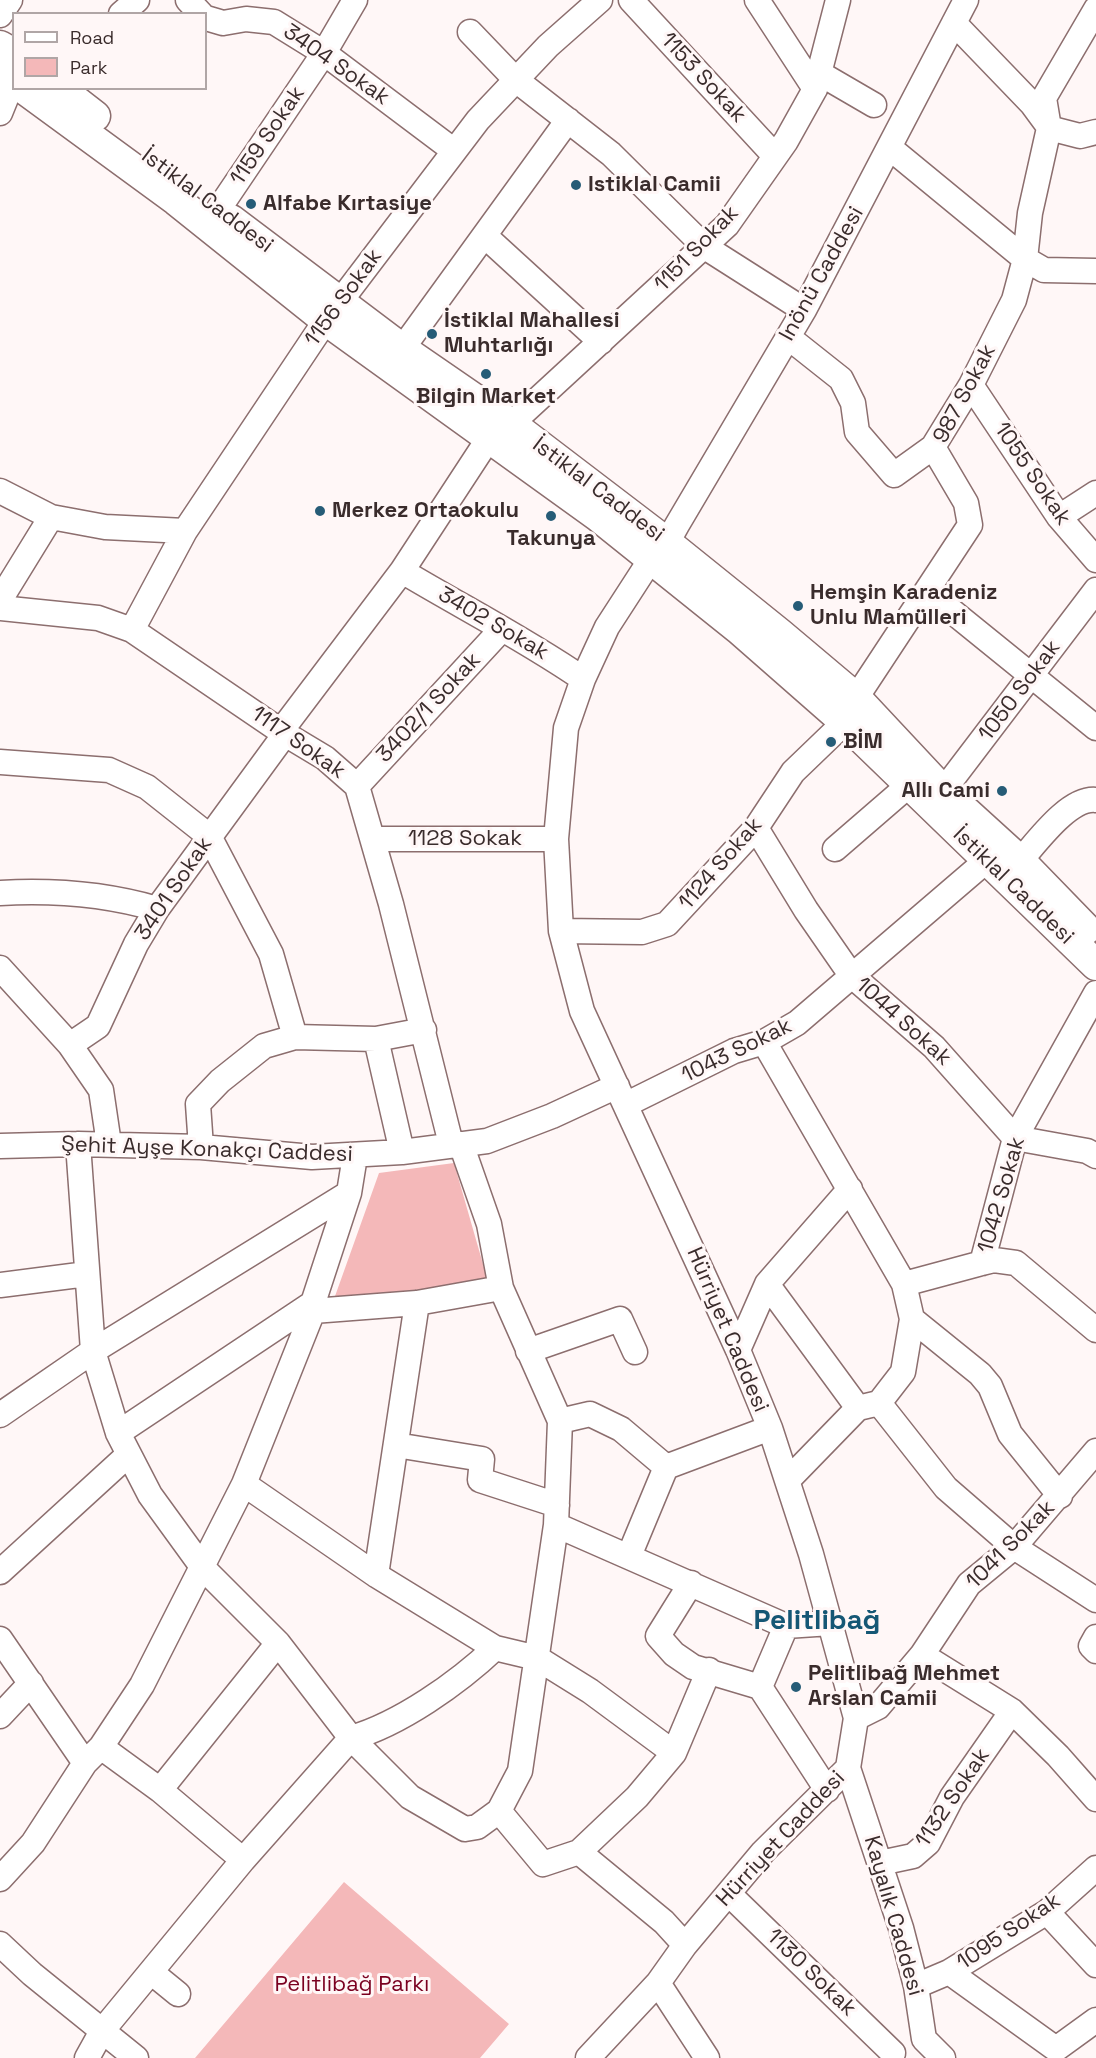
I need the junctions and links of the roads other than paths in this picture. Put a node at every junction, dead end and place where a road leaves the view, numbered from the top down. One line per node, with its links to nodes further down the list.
1 (10, 0): 13 (street)
2 (137, 0): 11 (street)
3 (188, 0): 12 (street)
4 (355, 0): 17 (street, 1159 Sokak)
5 (600, 0): 18 (street, 1156 Sokak)
6 (631, 0): 30 (street, 1153 Sokak)
7 (757, 0): 19 (street)
8 (838, 0): 19 (street, 1151 Sokak)
9 (966, 0): 15 (street, Inönü Caddesi)
10 (1096, 9): 26 (street)
11 (123, 12)
12 (199, 12)
13 (0, 15)
14 (207, 18): 17 (street, 3404 Sokak)
15 (954, 23): 26 (street); 28 (street, Inönü Caddesi)
16 (470, 32): 18 (street)
17 (324, 53): 29 (street, 3404 Sokak); 31 (street, 1159 Sokak)
18 (516, 80): 25 (street); 29 (street, 1156 Sokak)
19 (817, 81): 23 (street); 30 (street, 1151 Sokak)
20 (12, 83): 24 (street)
21 (26, 90): 37 (main road)
22 (62, 90): 31 (main road, İstiklal Caddesi)
23 (874, 105)
24 (0, 113)
25 (568, 120): 32 (street); 33 (street)
26 (1049, 128): 27 (street); 34 (street, 987 Sokak)
27 (1096, 132)
28 (890, 148): 34 (street); 36 (street, Inönü Caddesi)
29 (453, 150): 37 (street, 1156 Sokak)
30 (775, 156): 33 (street, 1151 Sokak)
31 (218, 210): 37 (main road, İstiklal Caddesi)
32 (485, 236): 39 (street); 40 (street)
33 (705, 247): 36 (street); 39 (street, 1151 Sokak)
34 (1025, 259): 35 (street); 41 (street, 987 Sokak)
35 (1096, 271)
36 (804, 310): 38 (street, Inönü Caddesi)
37 (334, 311): 40 (main road, İstiklal Caddesi); 42 (main road); 49 (street, 1156 Sokak)
38 (788, 337): 43 (street); 50 (street, Inönü Caddesi)
39 (601, 342): 42 (street, 1151 Sokak)
40 (402, 350): 42 (main road, İstiklal Caddesi)
41 (971, 385): 43 (street, 987 Sokak); 48 (street, 1055 Sokak)
42 (500, 431): 45 (street, 1151 Sokak); 50 (main road, İstiklal Caddesi)
43 (933, 447): 54 (street, 987 Sokak)
44 (0, 491): 47 (street)
45 (453, 492): 52 (street, 3401 Sokak)
46 (1096, 493): 48 (street)
47 (51, 517): 49 (street); 55 (street)
48 (1059, 518): 51 (street, 1055 Sokak)
49 (185, 531): 57 (street, 1156 Sokak)
50 (659, 551): 60 (street, Hürriyet Caddesi); 61 (main road, İstiklal Caddesi)
51 (1096, 560)
52 (402, 572): 58 (street, 3402 Sokak); 63 (street, 3401 Sokak)
53 (1096, 590): 59 (street, 1050 Sokak)
54 (927, 591): 59 (street); 61 (street, 987 Sokak)
55 (0, 600)
56 (0, 608): 57 (street, 1117 Sokak)
57 (132, 630): 63 (street, 1117 Sokak)
58 (501, 630): 60 (street, 3402 Sokak); 66 (street, 3402/1 Sokak)
59 (1032, 675): 62 (street); 67 (street, 1050 Sokak)
60 (583, 679): 72 (street, Hürriyet Caddesi)
61 (851, 710): 65 (main road, İstiklal Caddesi); 67 (main road, İstiklal Caddesi); 69 (street, 1124 Sokak)
62 (1096, 728)
63 (283, 733): 66 (street, 1117 Sokak); 70 (street, 3401 Sokak)
64 (0, 762): 70 (street)
65 (909, 785): 73 (street); 74 (main road, İstiklal Caddesi)
66 (357, 786): 71 (street, 1117 Sokak)
67 (943, 792): 74 (main road, İstiklal Caddesi)
68 (1096, 800): 74 (street, 1043 Sokak)
69 (756, 828): 77 (street, 1124 Sokak); 81 (street, 1044 Sokak)
70 (209, 836): 76 (street, 3401 Sokak); 84 (street)
71 (373, 839): 72 (street, 1128 Sokak); 83 (street, 1117 Sokak)
72 (556, 840): 77 (street, Hürriyet Caddesi)
73 (835, 849)
74 (1002, 855): 78 (main road, İstiklal Caddesi); 79 (main road, İstiklal Caddesi); 81 (street, 1043 Sokak)
75 (0, 893): 76 (street)
76 (157, 909): 87 (street, 3401 Sokak)
77 (561, 931): 88 (street, Hürriyet Caddesi)
78 (1096, 940)
79 (1096, 965)
80 (0, 968): 87 (street)
81 (851, 975): 86 (street, 1043 Sokak); 89 (street, 1044 Sokak)
82 (1096, 993): 89 (street, 1042 Sokak)
83 (424, 1030): 85 (street); 92 (street, 1117 Sokak)
84 (295, 1037): 85 (street); 94 (street)
85 (376, 1039): 95 (street)
86 (764, 1042): 88 (street, 1043 Sokak); 98 (street)
87 (70, 1045): 91 (street)
88 (622, 1095): 92 (street, Şehit Ayşe Konakçı Caddesi); 110 (street, Hürriyet Caddesi)
89 (1015, 1138): 97 (street); 100 (street, 1042 Sokak)
90 (78, 1144): 91 (street, Şehit Ayşe Konakçı Caddesi); 93 (street, Şehit Ayşe Konakçı Caddesi); 101 (street)
91 (108, 1144): 94 (street, Şehit Ayşe Konakçı Caddesi)
92 (456, 1144): 95 (street, Şehit Ayşe Konakçı Caddesi); 105 (street, 1117 Sokak)
93 (0, 1146)
94 (201, 1147): 96 (street, Şehit Ayşe Konakçı Caddesi)
95 (402, 1152): 96 (street, Şehit Ayşe Konakçı Caddesi)
96 (355, 1156): 99 (street)
97 (1096, 1156)
98 (850, 1189): 102 (street); 103 (street)
99 (349, 1193): 107 (street); 111 (street)
100 (982, 1263): 103 (street, 1042 Sokak); 109 (street)
101 (87, 1274): 104 (street); 111 (street)
102 (767, 1284): 110 (street); 114 (street)
103 (904, 1284): 108 (street)
104 (0, 1285)
105 (501, 1288): 106 (street); 112 (street, 1117 Sokak)
106 (417, 1303): 107 (street); 119 (street)
107 (313, 1307): 118 (street); 123 (street)
108 (912, 1319): 114 (street); 124 (street)
109 (1096, 1330)
110 (738, 1350): 117 (street, Hürriyet Caddesi)
111 (93, 1351): 115 (street); 118 (street)
112 (528, 1351): 113 (street); 116 (street, 1117 Sokak)
113 (635, 1352)
114 (868, 1406): 122 (street); 126 (street)
115 (0, 1415)
116 (560, 1421): 121 (street); 125 (street)
117 (770, 1428): 121 (street); 122 (street, Hürriyet Caddesi)
118 (123, 1444): 128 (street); 129 (street)
119 (396, 1445): 125 (street); 130 (street)
120 (1096, 1451): 124 (street, 1041 Sokak)
121 (666, 1467): 127 (street)
122 (788, 1479): 133 (street, Hürriyet Caddesi)
123 (244, 1484): 128 (street); 130 (street)
124 (1060, 1496): 126 (street, 1041 Sokak)
125 (556, 1515): 127 (street); 141 (street)
126 (1014, 1547): 132 (street); 140 (street, 1041 Sokak)
127 (629, 1557): 131 (street)
128 (203, 1568): 137 (street); 150 (street)
129 (0, 1572)
130 (376, 1575): 138 (street)
131 (691, 1583): 134 (street); 142 (street)
132 (1096, 1599)
133 (831, 1623): 134 (street); 147 (street, Hürriyet Caddesi)
134 (786, 1626): 144 (street)
135 (1096, 1637): 139 (street)
136 (0, 1641): 143 (street)
137 (278, 1643): 148 (street); 152 (street)
138 (495, 1648): 141 (street); 148 (street)
139 (1096, 1651)
140 (922, 1655): 145 (street); 147 (street, 1041 Sokak)
141 (537, 1658): 149 (street); 155 (street)
142 (709, 1670): 144 (street); 149 (street)
143 (31, 1683): 146 (street); 150 (street)
144 (760, 1687): 153 (street)
145 (1012, 1712): 154 (street); 158 (street, 1132 Sokak)
146 (0, 1716)
147 (856, 1718): 151 (street, Hürriyet Caddesi)
148 (351, 1738): 155 (street); 157 (street)
149 (674, 1753): 156 (street)
150 (93, 1755): 152 (street); 160 (street)
151 (848, 1768): 153 (street, Hürriyet Caddesi); 158 (street, Kayalık Caddesi)
152 (160, 1790): 157 (street)
153 (826, 1790): 161 (street, Hürriyet Caddesi)
154 (1096, 1799)
155 (499, 1811): 156 (street)
156 (579, 1852): 164 (street)
157 (243, 1860): 166 (street)
158 (880, 1863): 169 (street, Kayalık Caddesi)
159 (1096, 1868): 162 (street, 1095 Sokak)
160 (0, 1879)
161 (729, 1894): 164 (street, Hürriyet Caddesi); 174 (street, 1130 Sokak)
162 (1047, 1912): 165 (street); 167 (street, 1095 Sokak)
163 (0, 1944): 172 (street)
164 (685, 1945): 168 (street, Hürriyet Caddesi)
165 (1096, 1965)
166 (151, 1972): 170 (street); 172 (street)
167 (949, 1972): 169 (street, 1095 Sokak); 171 (street)
168 (658, 1983): 177 (street, Hürriyet Caddesi); 178 (street)
169 (916, 1986): 173 (street, Kayalık Caddesi)
170 (178, 1994)
171 (1096, 2020)
172 (102, 2031): 175 (street); 176 (street)
173 (924, 2039): 174 (street); 179 (street)
174 (889, 2055)
175 (87, 2058)
176 (136, 2058)
177 (588, 2058)
178 (707, 2058)
179 (943, 2058)

